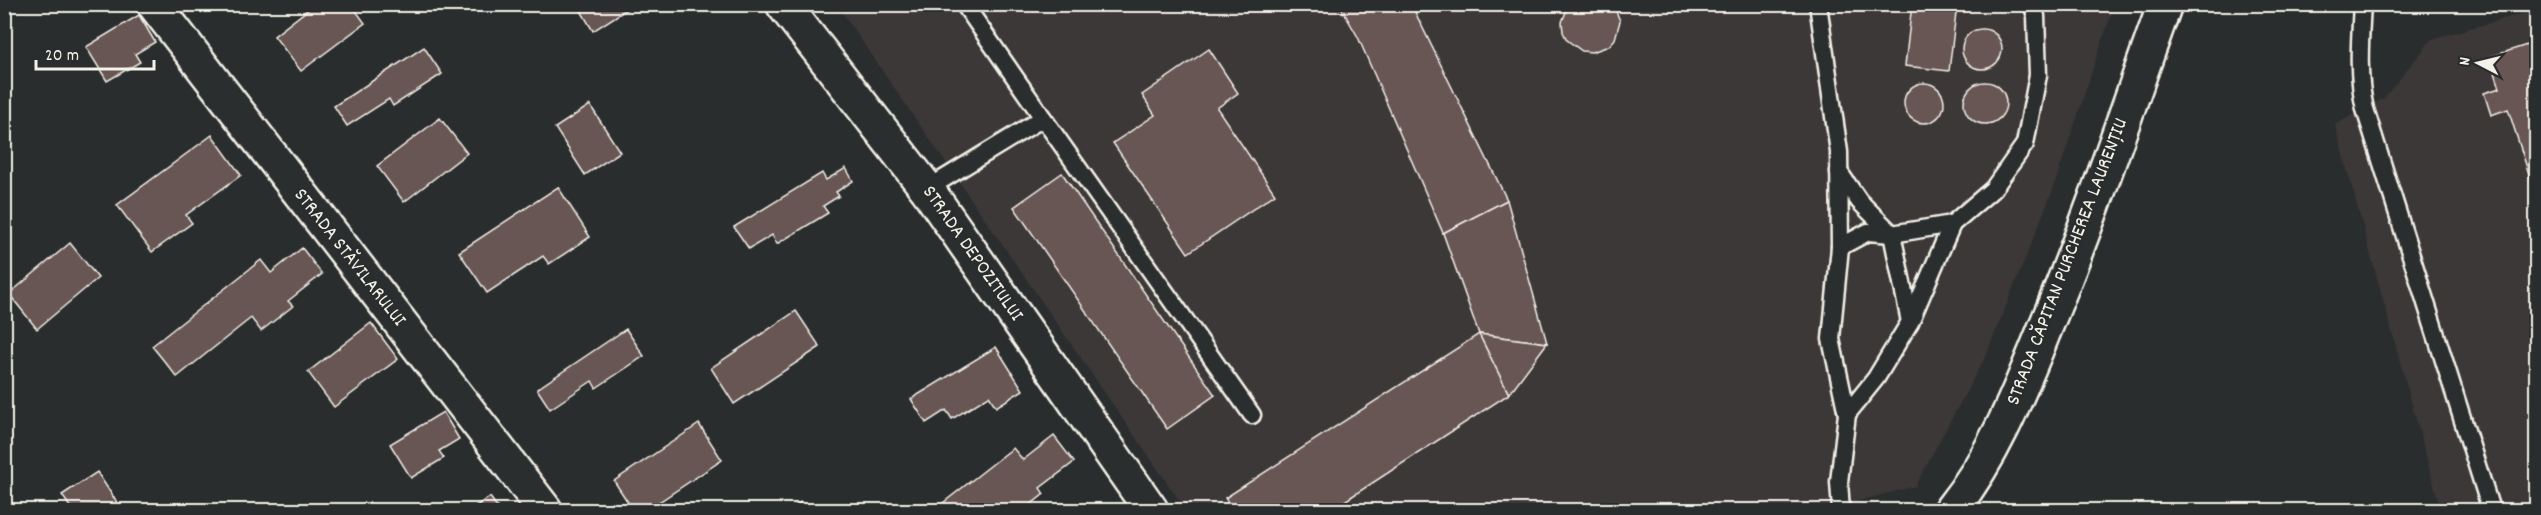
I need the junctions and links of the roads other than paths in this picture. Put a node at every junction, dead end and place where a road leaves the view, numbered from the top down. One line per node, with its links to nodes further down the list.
1 (154, 4): 17 (street, STRADA STĂVILARULUI)
2 (783, 4): 10 (street, STRADA DEPOZITULUI)
3 (964, 4): 8 (lane)
4 (1818, 4): 9 (lane)
5 (2032, 4): 11 (lane)
6 (2165, 4): 20 (street, STRADA CĂPITAN PURCHEREA LAURENȚIU)
7 (2362, 4): 21 (lane)
8 (1043, 118): 10 (lane); 16 (lane)
9 (1839, 172): 12 (lane); 13 (lane)
10 (927, 189): 18 (street, STRADA DEPOZITULUI)
11 (1952, 224): 12 (lane); 14 (lane)
12 (1892, 234): 13 (lane); 14 (lane)
13 (1840, 247): 15 (lane)
14 (1910, 322): 15 (lane)
15 (1847, 414): 19 (lane)
16 (1252, 415)
17 (545, 510)
18 (1151, 510)
19 (1841, 510)
20 (1951, 510)
21 (2491, 510)

